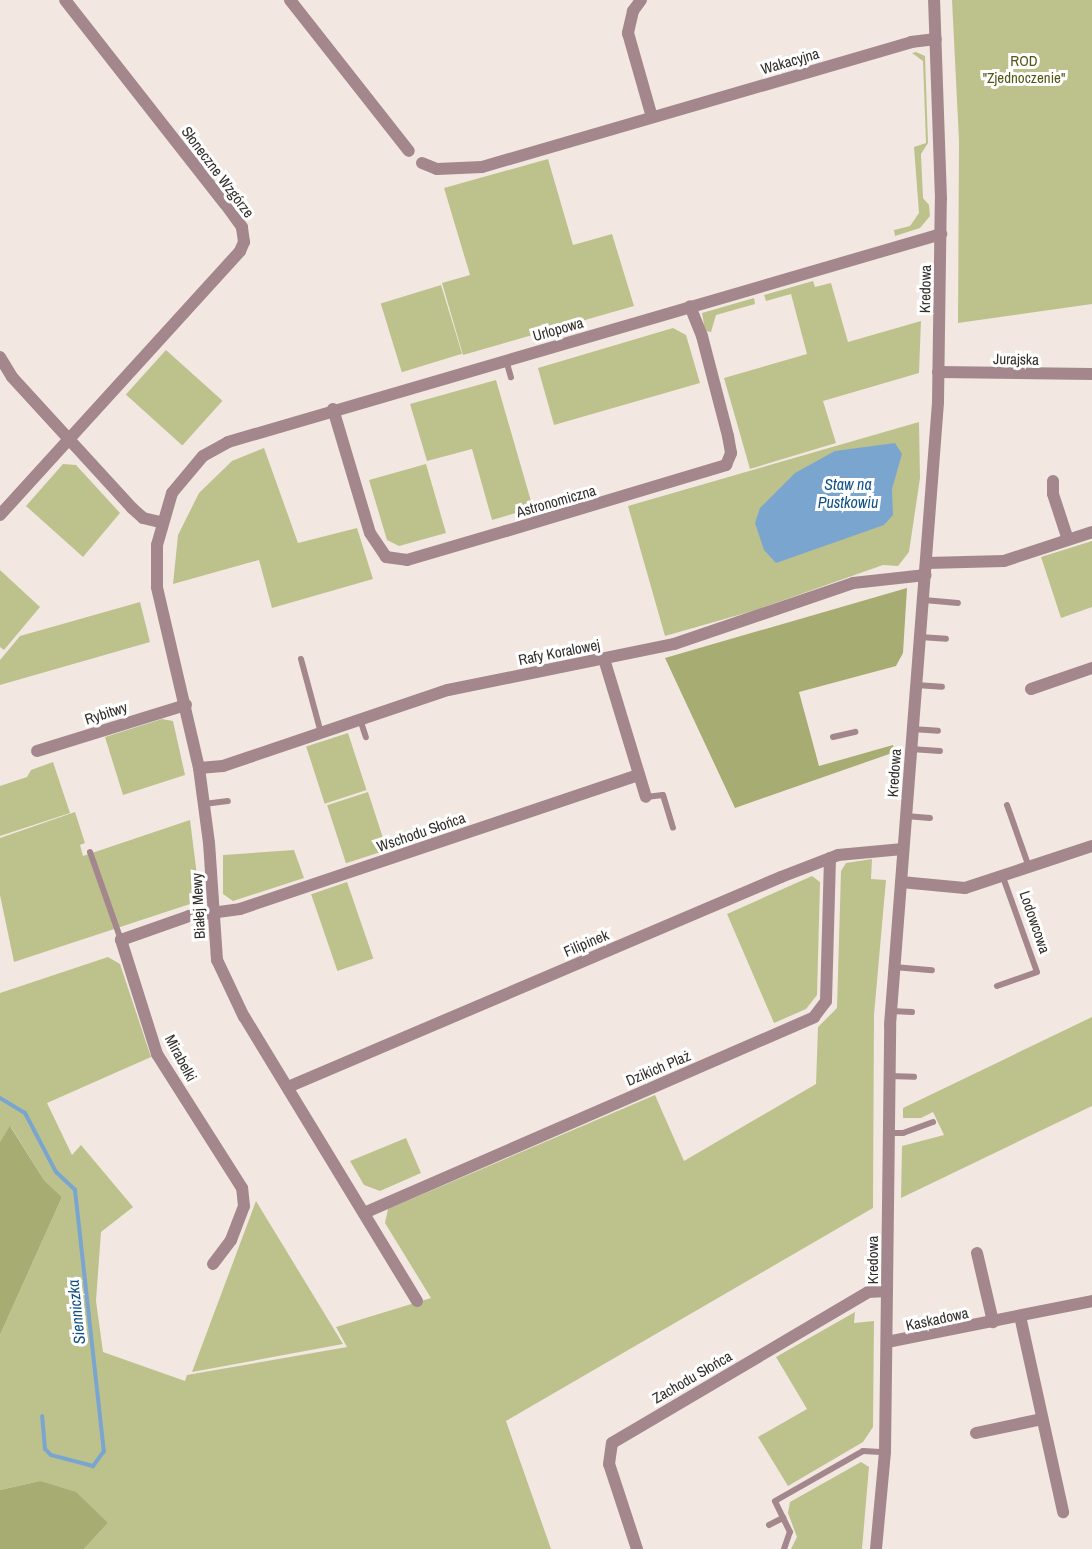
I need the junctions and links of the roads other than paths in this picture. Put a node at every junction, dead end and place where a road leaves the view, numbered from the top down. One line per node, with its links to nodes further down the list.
1 (65, 0): 17 (street, Słoneczne Wzgórze)
2 (290, 0): 7 (street)
3 (641, 0): 6 (street)
4 (934, 0): 5 (street, Kredowa)
5 (936, 39): 6 (street, Wakacyjna); 9 (street, Kredowa)
6 (652, 117): 8 (street, Wakacyjna)
7 (409, 151)
8 (422, 162)
9 (941, 234): 10 (street, Urlopowa); 13 (street, Kredowa)
10 (690, 306): 12 (street, Urlopowa); 16 (street, Astronomiczna)
11 (0, 357): 17 (street)
12 (505, 359): 15 (lane); 16 (street, Urlopowa)
13 (939, 372): 14 (street, Jurajska); 24 (street, Kredowa)
14 (1092, 374)
15 (511, 377)
16 (333, 409): 18 (street, Urlopowa)
17 (68, 439): 20 (street, Słoneczne Wzgórze); 21 (street)
18 (191, 467): 21 (street, Białej Mewy)
19 (1053, 481): 23 (street)
20 (0, 515)
21 (161, 522): 35 (street, Białej Mewy)
22 (1092, 532): 23 (street)
23 (1068, 540): 24 (street)
24 (926, 569): 25 (street, Kredowa); 30 (street, Rafy Koralowej)
25 (924, 600): 26 (lane); 27 (street, Kredowa)
26 (958, 603)
27 (920, 637): 28 (lane); 32 (street, Kredowa)
28 (946, 639)
29 (301, 659): 40 (lane)
30 (604, 659): 36 (street, Rafy Koralowej); 47 (street)
31 (1092, 668): 34 (street)
32 (916, 685): 33 (lane); 37 (street, Kredowa)
33 (942, 687)
34 (1031, 689)
35 (186, 705): 44 (street, Rybitwy); 46 (street, Białej Mewy)
36 (360, 719): 40 (street, Rafy Koralowej); 41 (lane)
37 (912, 729): 38 (lane); 43 (street, Kredowa)
38 (938, 731)
39 (855, 732): 42 (lane)
40 (321, 733): 46 (street, Rafy Koralowej)
41 (366, 737)
42 (833, 737)
43 (911, 749): 45 (lane); 52 (street, Kredowa)
44 (37, 751)
45 (940, 751)
46 (199, 768): 50 (street, Białej Mewy)
47 (639, 775): 48 (street); 62 (street, Wschodu Słońca)
48 (646, 796): 54 (lane)
49 (228, 801): 50 (lane)
50 (204, 804): 62 (street, Białej Mewy)
51 (1007, 806): 59 (lane, Lodowcowa)
52 (906, 816): 53 (lane); 56 (street, Kredowa)
53 (930, 818)
54 (673, 828)
55 (1092, 846): 59 (street, Lodowcowa)
56 (903, 849): 58 (street, Filipinek); 61 (street, Kredowa)
57 (90, 852): 63 (lane, Mirabelki)
58 (830, 858): 71 (street, Filipinek); 74 (street, Dzikich Plaż)
59 (1029, 868): 60 (street, Lodowcowa)
60 (1004, 877): 61 (street, Lodowcowa); 66 (lane, Lodowcowa)
61 (901, 882): 64 (street, Kredowa)
62 (212, 914): 63 (street, Wschodu Słońca); 71 (street, Białej Mewy)
63 (121, 940): 76 (street, Mirabelki)
64 (894, 967): 65 (lane); 67 (street, Kredowa)
65 (932, 970)
66 (997, 986)
67 (891, 1011): 68 (lane); 69 (street, Kredowa)
68 (912, 1012)
69 (889, 1076): 70 (lane); 73 (street, Kredowa)
70 (914, 1077)
71 (288, 1087): 74 (street, Białej Mewy)
72 (933, 1122): 73 (lane)
73 (889, 1133): 77 (street, Kredowa)
74 (364, 1213): 78 (street, Białej Mewy)
75 (977, 1253): 81 (street, Kaskadowa)
76 (213, 1264)
77 (887, 1291): 82 (street, Kredowa); 89 (street, Zachodu Słońca)
78 (417, 1301)
79 (1092, 1301): 80 (street, Kaskadowa)
80 (1020, 1316): 81 (street, Kaskadowa); 83 (street)
81 (993, 1322): 82 (street, Kaskadowa)
82 (887, 1342): 85 (street, Kredowa)
83 (1042, 1419): 84 (street); 86 (street)
84 (976, 1434)
85 (885, 1452): 87 (lane); 91 (street, Kredowa)
86 (1063, 1512)
87 (783, 1518): 88 (lane); 90 (lane)
88 (769, 1525)
89 (637, 1549)
90 (784, 1549)
91 (876, 1549)

